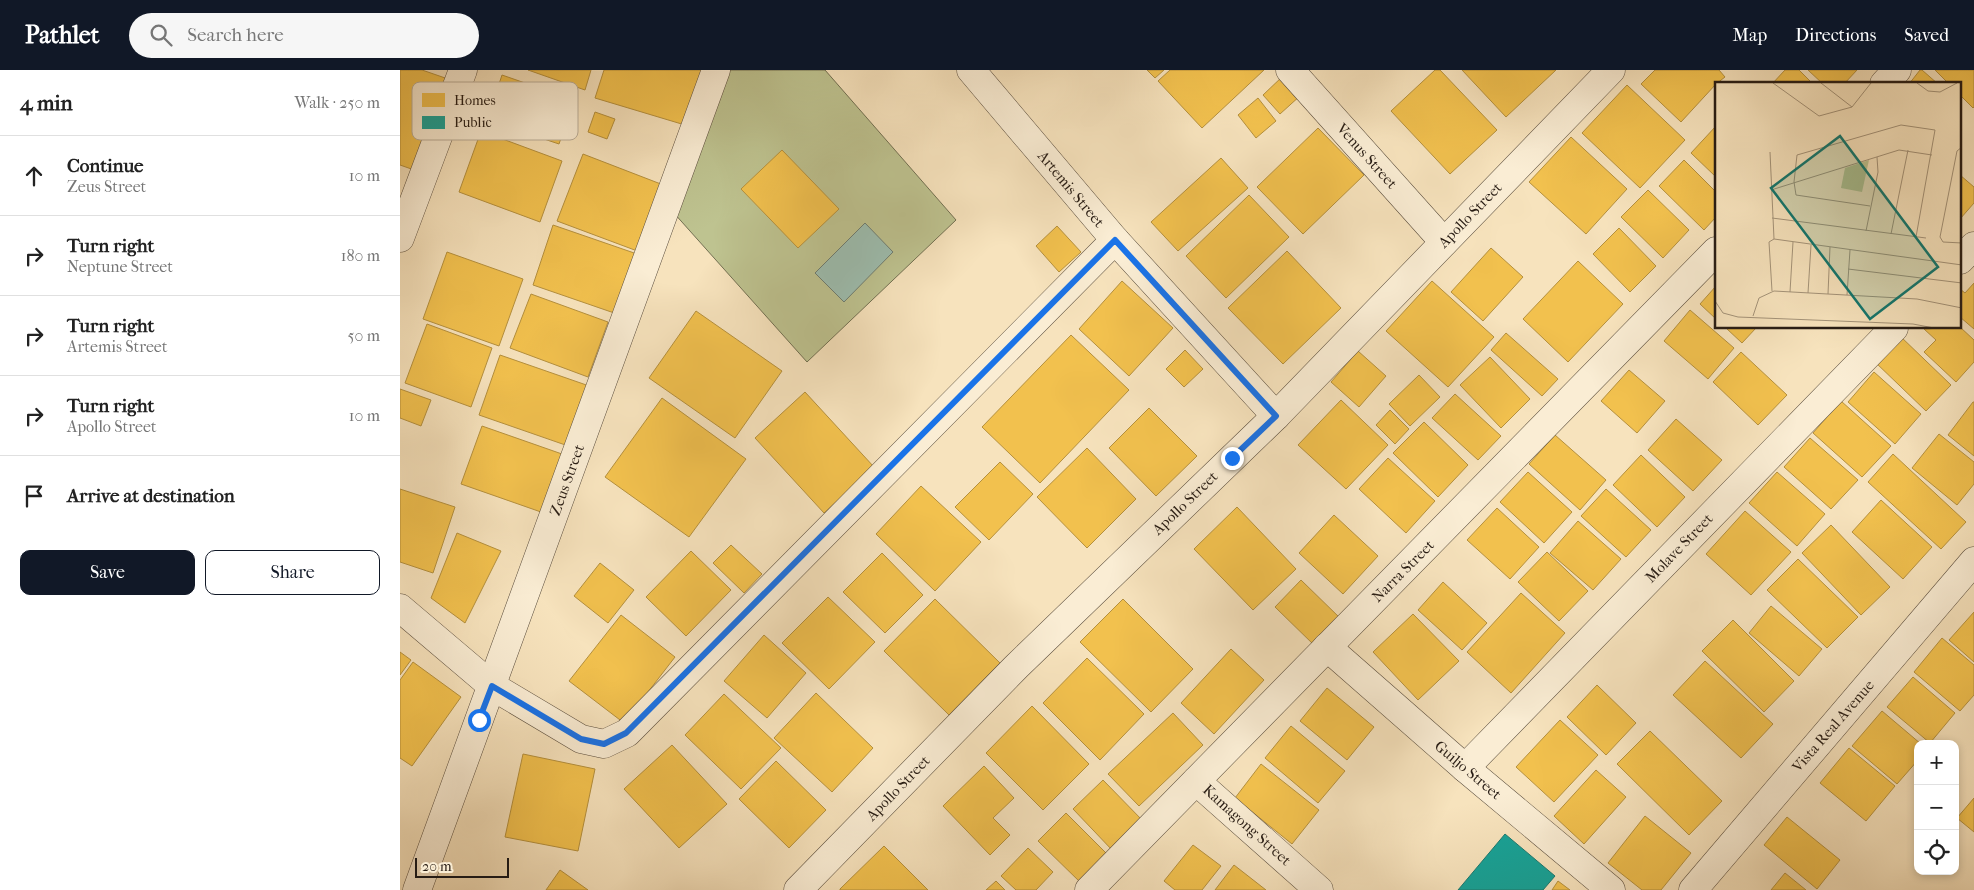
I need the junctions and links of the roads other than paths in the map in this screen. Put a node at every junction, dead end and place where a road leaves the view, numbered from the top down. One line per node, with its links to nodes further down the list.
1 (463, 70): 7 (street)
2 (716, 70): 21 (street, Zeus Street)
3 (971, 70): 11 (street, Artemis Street)
4 (1290, 70): 12 (street, Venus Street)
5 (1611, 70): 12 (street, Apollo Street)
6 (1898, 70): 8 (street)
7 (458, 82)
8 (1886, 82)
9 (437, 140): 10 (street)
10 (400, 238)
11 (1115, 240): 17 (street, Artemis Street); 21 (street)
12 (1444, 242): 17 (street, Apollo Street)
13 (1974, 246): 15 (street)
14 (1715, 252): 20 (street, Narra Street)
15 (1962, 258)
16 (1893, 329): 22 (street, Molave Street)
17 (1276, 416): 25 (street, Apollo Street)
18 (1974, 562): 29 (street, Vista Real Avenue)
19 (400, 608): 21 (street)
20 (1327, 647): 22 (street, Guiljo Street); 23 (street, Narra Street)
21 (492, 686): 24 (street, Zeus Street)
22 (1465, 768): 28 (street, Guiljo Street)
23 (1196, 781): 26 (street, Narra Street); 27 (street, Kamagong Street)
24 (417, 890)
25 (798, 890)
26 (1089, 890)
27 (1319, 890)
28 (1611, 890)
29 (1693, 890)

